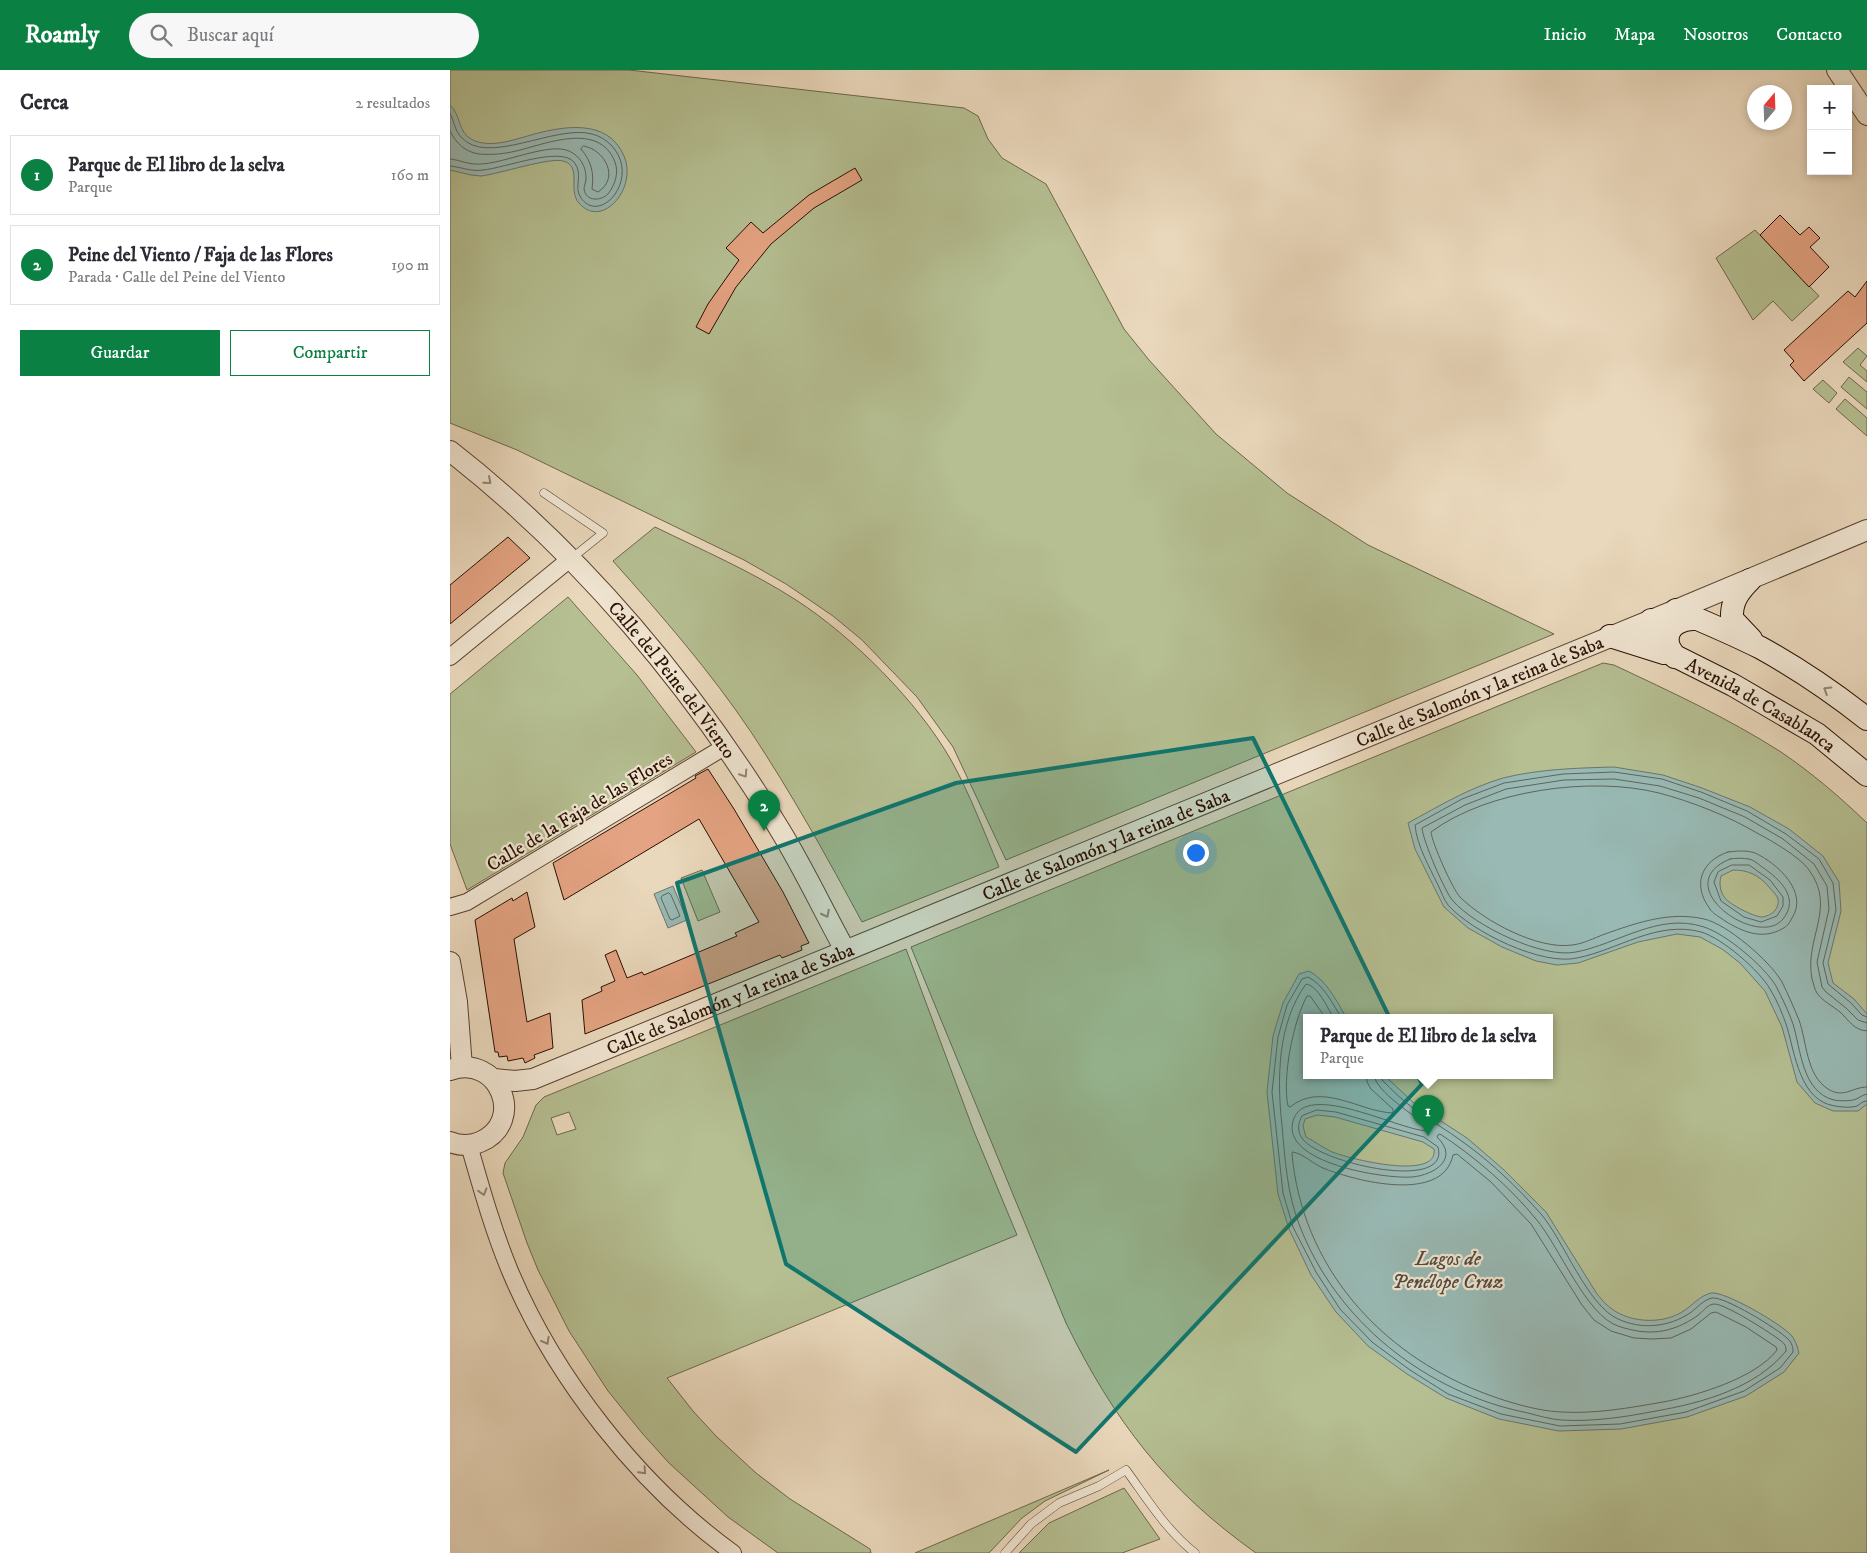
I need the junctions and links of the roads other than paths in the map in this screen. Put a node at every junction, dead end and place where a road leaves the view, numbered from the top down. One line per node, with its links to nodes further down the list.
1 (1837, 70): 2 (street)
2 (1867, 115)
3 (450, 451): 6 (street, Calle del Peine del Viento, one-way to 6)
4 (544, 493): 6 (lane)
5 (1867, 530): 7 (street, Calle de Salomón y la reina de Saba)
6 (570, 559): 14 (street); 16 (street, Calle del Peine del Viento)
7 (1750, 580): 8 (street, Calle de Salomón y la reina de Saba); 12 (main road)
8 (1676, 610): 9 (main road); 10 (street, Calle de Salomón y la reina de Saba)
9 (1697, 619): 12 (main road); 13 (main road)
10 (1651, 620): 11 (street, Calle de Salomón y la reina de Saba); 13 (main road)
11 (1610, 636): 13 (main road); 19 (street, Calle de Salomón y la reina de Saba)
12 (1763, 649): 15 (main road, one-way to 12)
13 (1675, 657): 17 (main road, Avenida de Casablanca)
14 (450, 658)
15 (1867, 719)
16 (726, 746): 18 (street, Calle de la Faja de las Flores); 19 (street, Calle del Peine del Viento, one-way to 19)
17 (1867, 775)
18 (450, 907)
19 (845, 950): 23 (street, Calle de Salomón y la reina de Saba)
20 (450, 962): 21 (street)
21 (456, 1068): 22 (street)
22 (494, 1079): 23 (street, Calle de Salomón y la reina de Saba); 24 (street)
23 (533, 1079): 24 (street, Calle de Salomón y la reina de Saba)
24 (504, 1108): 25 (street)
25 (460, 1143): 26 (street, one-way to 26)
26 (733, 1553)
27 (1005, 1553): 28 (lane)
28 (1195, 1553)

